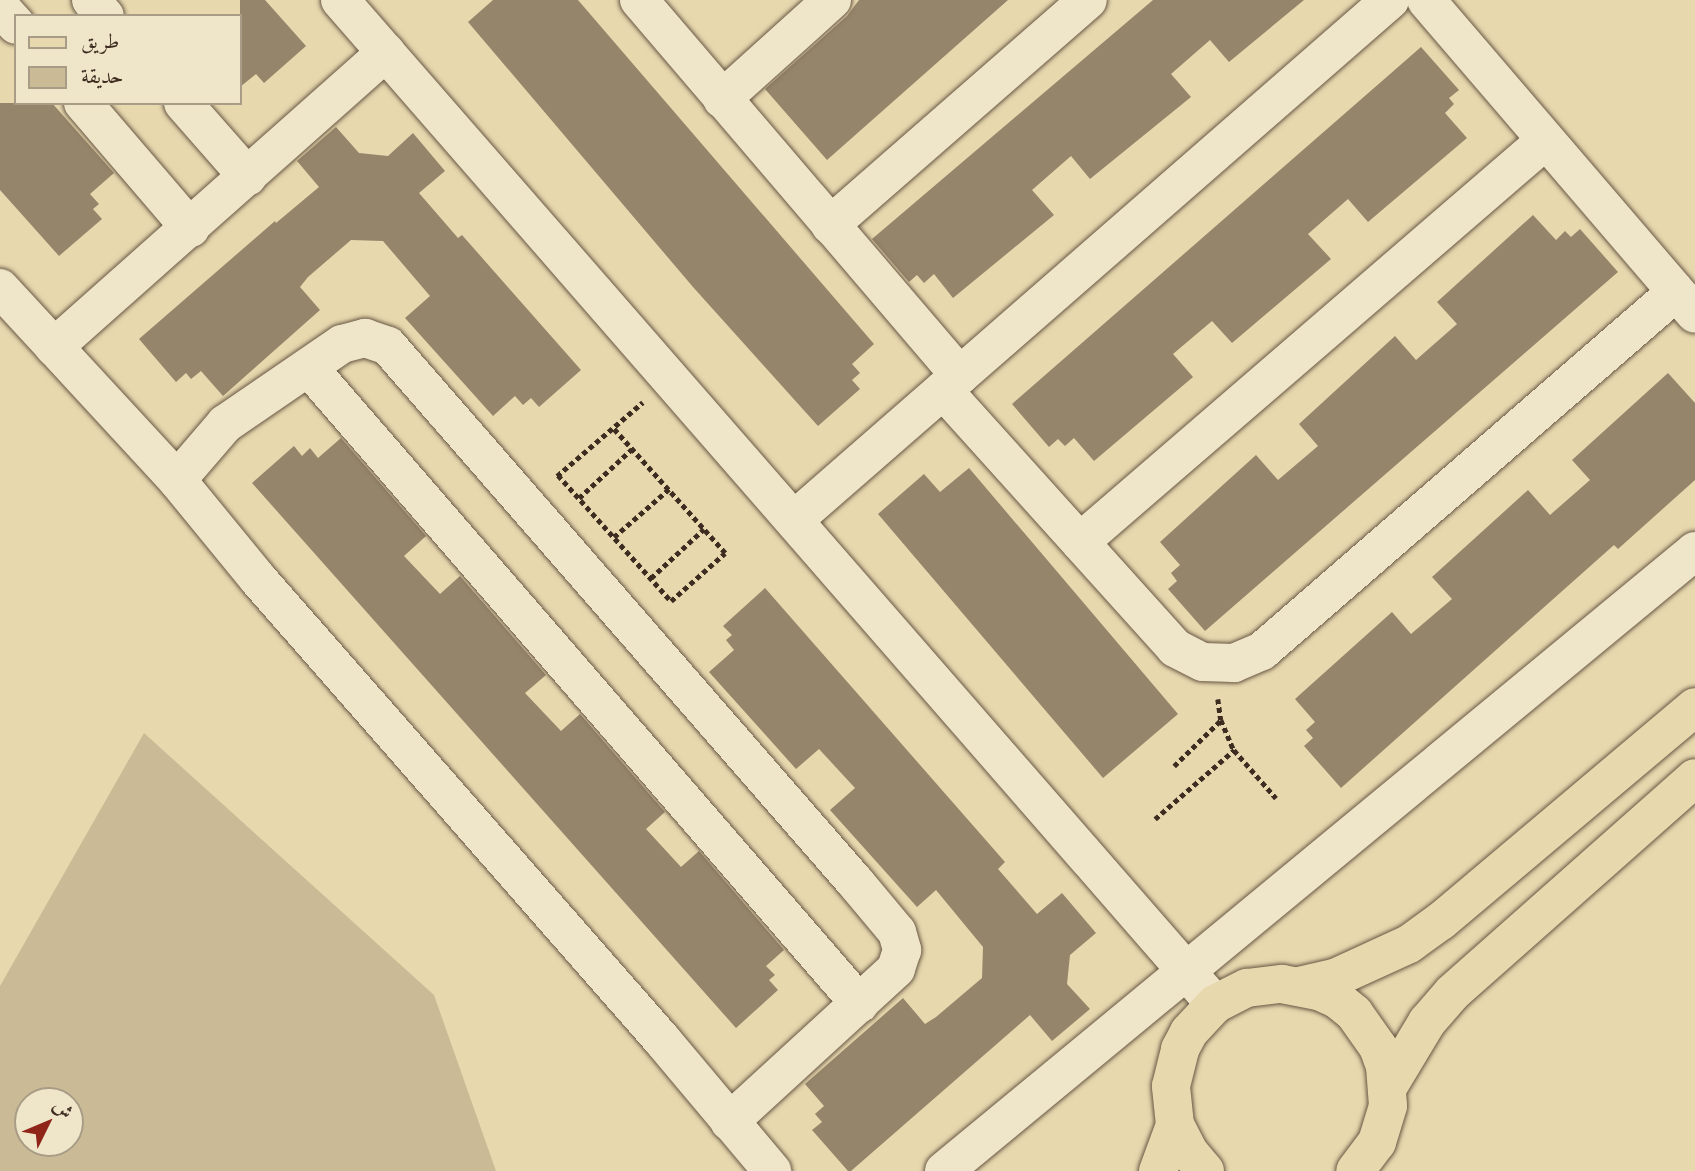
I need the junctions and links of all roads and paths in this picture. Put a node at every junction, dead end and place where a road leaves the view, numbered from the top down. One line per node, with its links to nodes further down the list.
1 (91, 0): 9 (street)
2 (340, 0): 11 (street)
3 (639, 0): 12 (street)
4 (832, 0): 12 (street)
5 (1088, 0): 17 (street)
6 (1390, 0): 24 (street)
7 (1426, 0): 15 (street)
8 (0, 7): 10 (street)
9 (103, 14)
10 (14, 23)
11 (386, 52): 16 (street); 23 (street)
12 (722, 99): 17 (street)
13 (85, 105): 18 (street)
14 (185, 105): 16 (street)
15 (1546, 140): 20 (street); 35 (street)
16 (248, 177): 18 (street)
17 (830, 225): 24 (street)
18 (190, 228): 21 (street)
19 (0, 288): 21 (street)
20 (1688, 301): 38 (street)
21 (54, 347): 28 (street)
22 (309, 368): 28 (street); 31 (street); 48 (street)
23 (671, 379): 25 (path); 32 (street)
24 (951, 383): 32 (street); 35 (street)
25 (613, 428): 26 (path); 27 (path)
26 (632, 449): 29 (path); 30 (path)
27 (558, 475): 30 (path); 31 (path)
28 (177, 480): 51 (street)
29 (669, 489): 33 (path); 34 (path)
30 (579, 498): 34 (path)
31 (525, 503): 48 (street)
32 (794, 520): 46 (street)
33 (705, 529): 37 (path); 37 (path)
34 (614, 537): 37 (path)
35 (1080, 542): 38 (street)
36 (1695, 551): 46 (street)
37 (651, 578)
38 (1213, 663): 40 (path)
39 (1695, 707): 47 (main road)
40 (1222, 720): 41 (path); 42 (path)
41 (1234, 750): 44 (path); 45 (path)
42 (1174, 766)
43 (1695, 778): 50 (main road)
44 (1276, 798)
45 (1155, 818)
46 (1186, 971): 49 (street); 54 (street)
47 (1299, 986): 49 (main road); 50 (main road)
48 (860, 1004): 51 (street)
49 (1215, 1004): 52 (main road)
50 (1388, 1087): 57 (main road)
51 (729, 1122): 53 (street)
52 (1175, 1125): 55 (main road); 56 (main road)
53 (772, 1171)
54 (944, 1171)
55 (1158, 1171)
56 (1205, 1171)
57 (1355, 1171)

